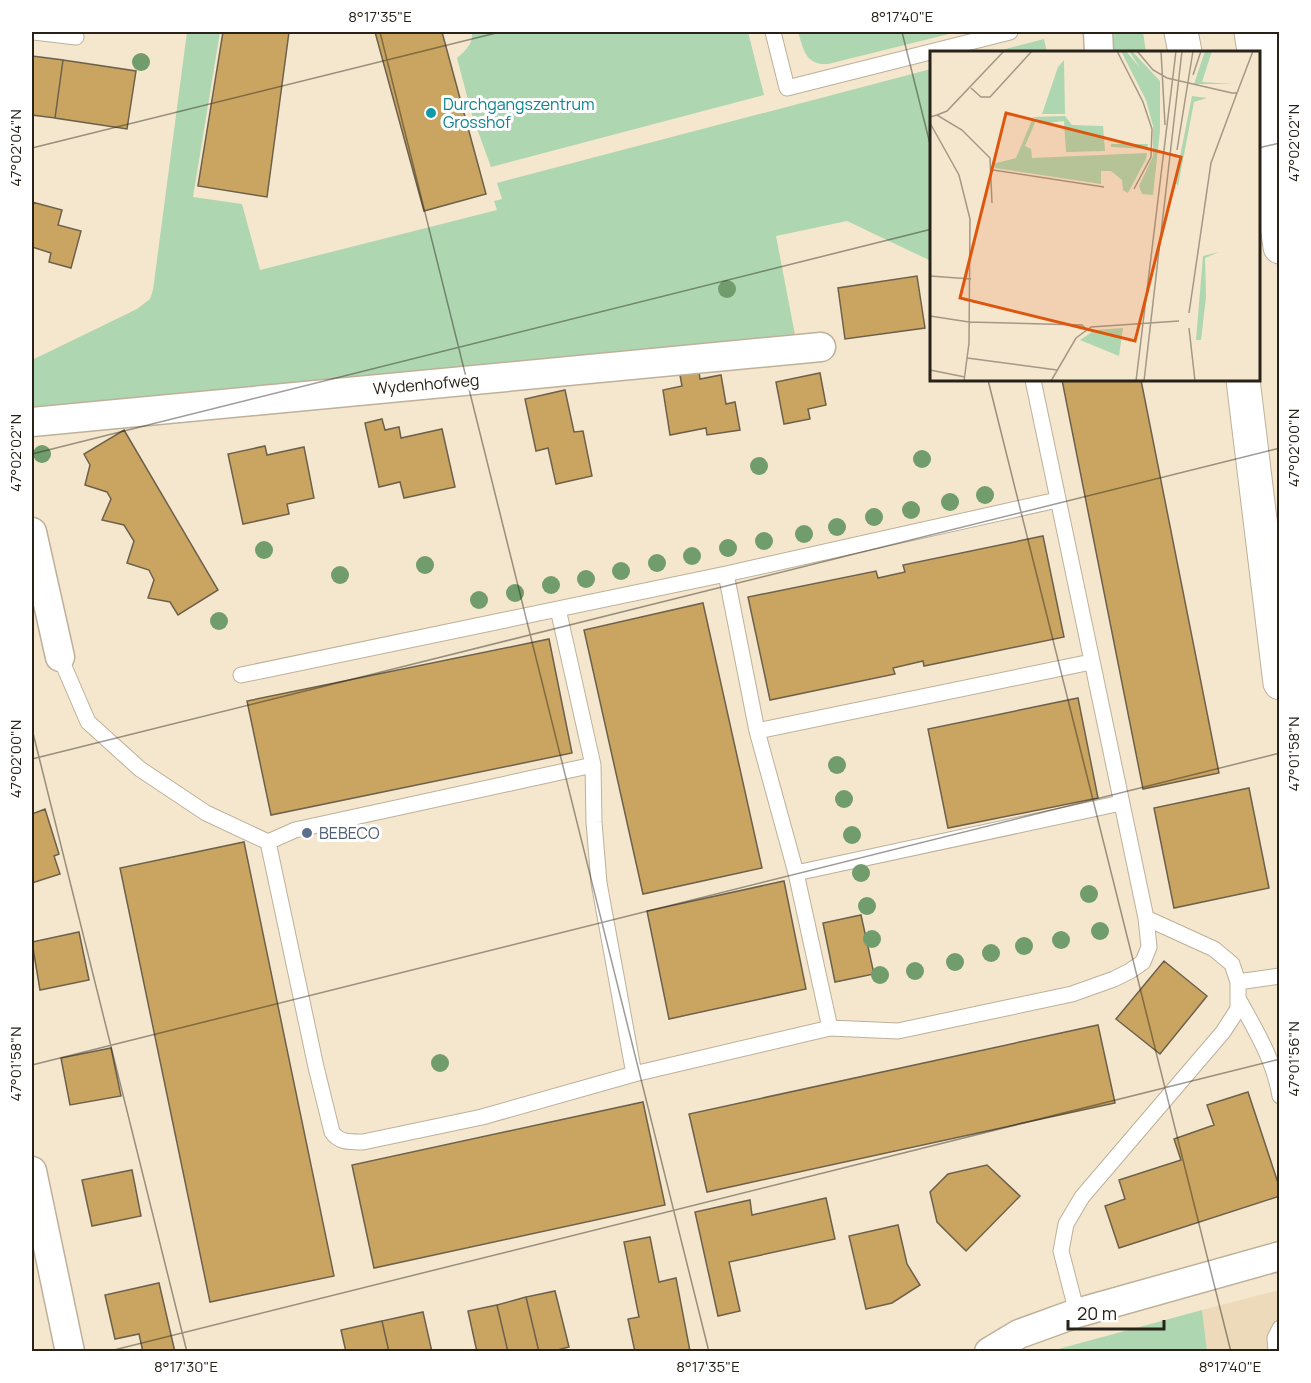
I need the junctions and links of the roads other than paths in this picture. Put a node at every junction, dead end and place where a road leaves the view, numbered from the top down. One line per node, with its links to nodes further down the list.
1 (34, 32): 9 (lane)
2 (773, 32): 15 (lane)
3 (1010, 32): 10 (lane)
4 (1098, 32): 11 (street)
5 (1181, 32): 12 (highway)
6 (1200, 32): 13 (highway)
7 (1251, 32): 14 (highway)
8 (1276, 32): 17 (highway)
9 (76, 37)
10 (934, 51)
11 (1099, 51)
12 (1185, 51)
13 (1203, 51)
14 (1254, 51)
15 (930, 52)
16 (1260, 99): 17 (highway)
17 (1269, 158): 18 (highway)
18 (1279, 241)
19 (821, 347): 22 (street, Wydenhofweg)
20 (1033, 381): 23 (lane)
21 (1243, 381): 30 (highway)
22 (32, 422)
23 (1057, 500): 25 (lane); 28 (lane)
24 (32, 532): 27 (street)
25 (726, 574): 26 (lane); 31 (lane)
26 (558, 609): 29 (lane); 32 (lane)
27 (60, 657): 34 (lane)
28 (1091, 662): 31 (lane); 33 (lane)
29 (241, 675)
30 (1280, 683)
31 (757, 731): 35 (lane)
32 (593, 765): 34 (lane); 41 (lane)
33 (1121, 803): 35 (lane); 36 (lane)
34 (268, 842): 41 (lane)
35 (796, 873): 40 (lane)
36 (1146, 918): 38 (lane); 40 (lane)
37 (1280, 976): 38 (lane)
38 (1238, 982): 39 (lane)
39 (1239, 1000): 42 (lane); 46 (lane)
40 (830, 1028): 41 (lane)
41 (634, 1074)
42 (1280, 1096)
43 (32, 1171): 44 (street)
44 (38, 1230): 48 (street)
45 (1280, 1256): 46 (street)
46 (1077, 1313): 49 (street)
47 (1280, 1328): 50 (lane)
48 (70, 1352)
49 (989, 1352)
50 (1276, 1352)

